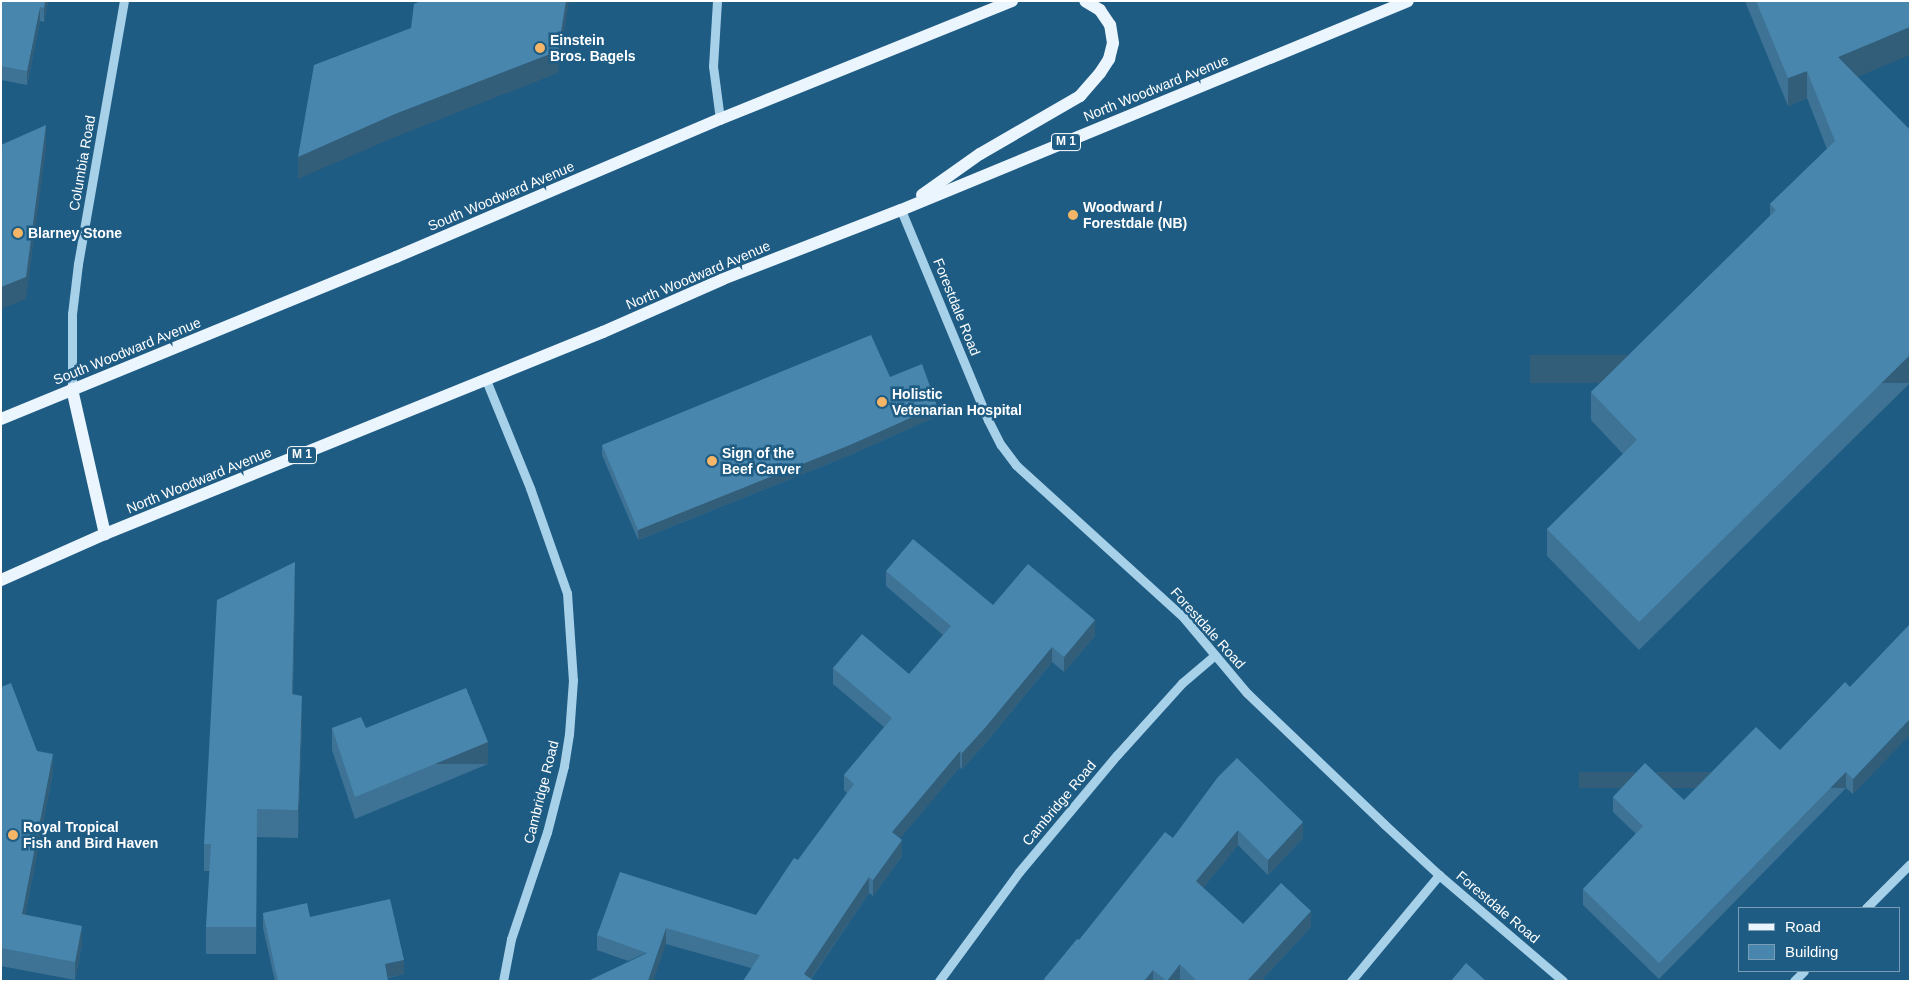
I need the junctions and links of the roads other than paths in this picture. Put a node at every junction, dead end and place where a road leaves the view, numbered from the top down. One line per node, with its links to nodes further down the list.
1 (124, 1): 9 (street, Columbia Road)
2 (717, 1): 6 (street)
3 (1012, 1): 6 (main road, South Woodward Avenue)
4 (1085, 1): 7 (main road)
5 (1408, 1): 7 (main road, North Woodward Avenue / M 1)
6 (720, 119): 9 (main road, South Woodward Avenue)
7 (901, 210): 8 (main road, North Woodward Avenue / M 1); 13 (street, Forestdale Road)
8 (486, 380): 11 (main road, North Woodward Avenue / M 1); 18 (street, Cambridge Road)
9 (72, 389): 10 (main road, South Woodward Avenue); 11 (main road)
10 (1, 419)
11 (105, 534): 12 (main road, North Woodward Avenue / M 1)
12 (1, 580)
13 (1215, 655): 15 (street, Forestdale Road); 19 (street, Cambridge Road)
14 (1910, 864): 16 (street)
15 (1439, 875): 20 (street); 21 (street, Forestdale Road)
16 (1867, 907)
17 (1803, 972): 22 (street)
18 (503, 981)
19 (939, 981)
20 (1351, 981)
21 (1563, 981)
22 (1794, 981)

